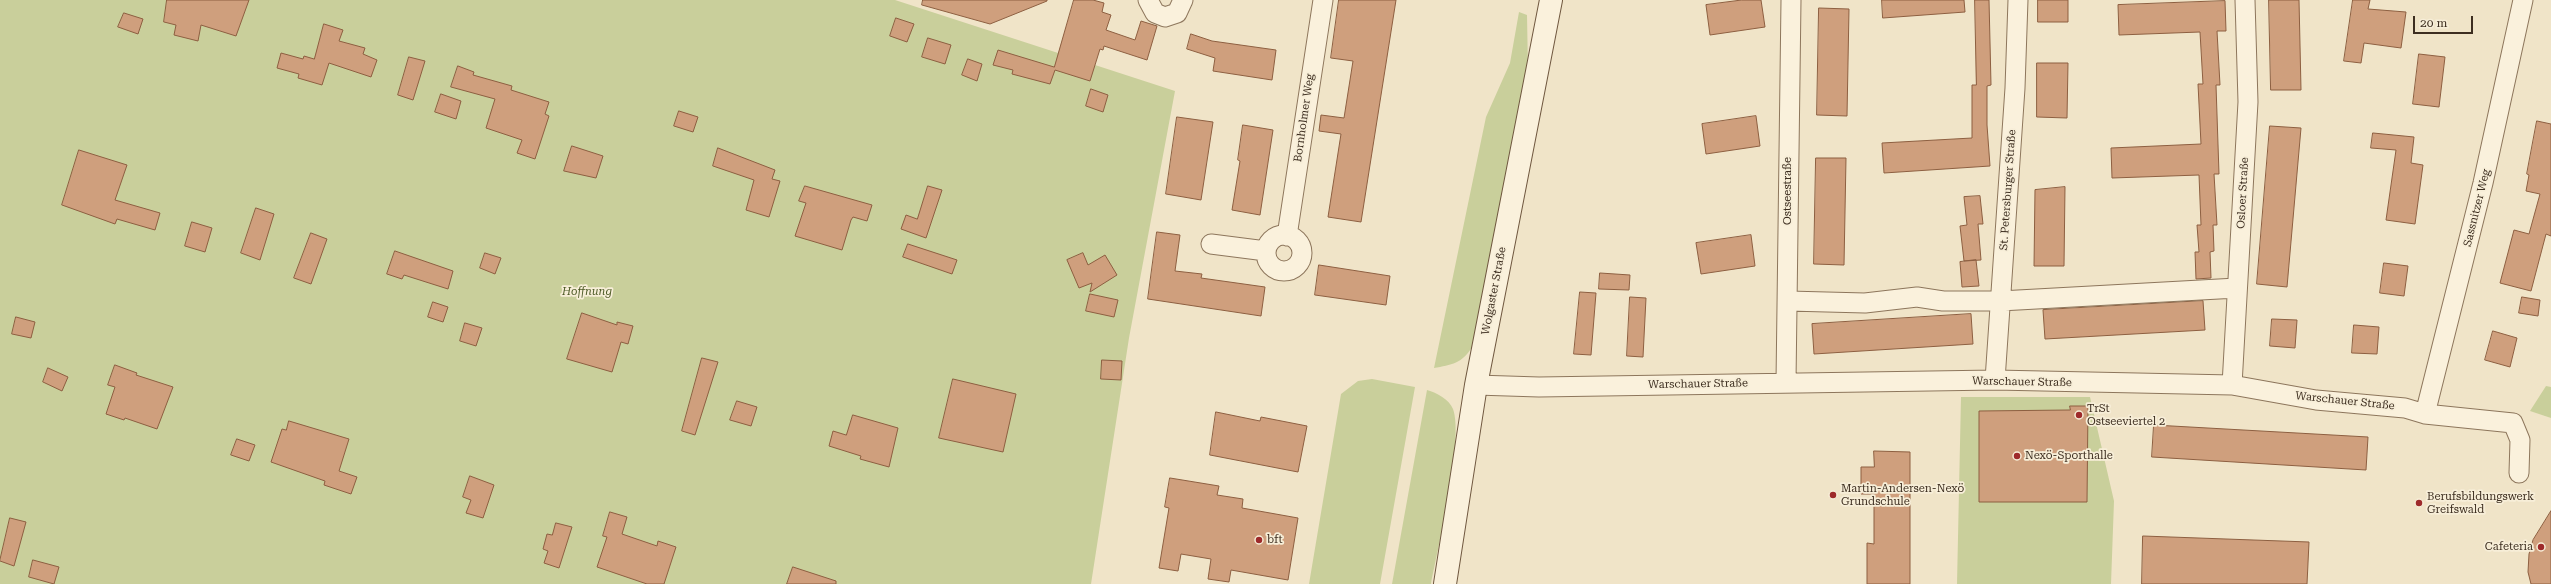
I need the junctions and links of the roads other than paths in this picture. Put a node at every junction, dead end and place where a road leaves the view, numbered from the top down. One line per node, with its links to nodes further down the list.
1 (1148, 0): 2 (street)
2 (1183, 0)
3 (1323, 0): 9 (street, Bornholmer Weg)
4 (1551, 0): 17 (main road, Wolgaster Straße)
5 (1791, 0): 13 (street, Ostseestraße)
6 (2018, 0): 14 (street, St. Petersburger Straße)
7 (2245, 0): 12 (street, Osloer Straße)
8 (2523, 0): 19 (street, Sassnitzer Weg)
9 (1287, 236): 11 (street); 11 (street)
10 (1211, 244): 11 (street)
11 (1266, 251)
12 (2237, 288): 14 (street); 18 (street, Osloer Straße)
13 (1788, 301): 14 (street); 16 (street, Ostseestraße)
14 (2000, 301): 15 (street, St. Petersburger Straße)
15 (1995, 380): 16 (street, Warschauer Straße); 18 (street, Warschauer Straße)
16 (1786, 382): 17 (street, Warschauer Straße)
17 (1476, 385): 21 (main road, Wolgaster Straße)
18 (2232, 385): 19 (street, Warschauer Straße)
19 (2425, 414): 20 (street, Warschauer Straße)
20 (2519, 473)
21 (1445, 584)

